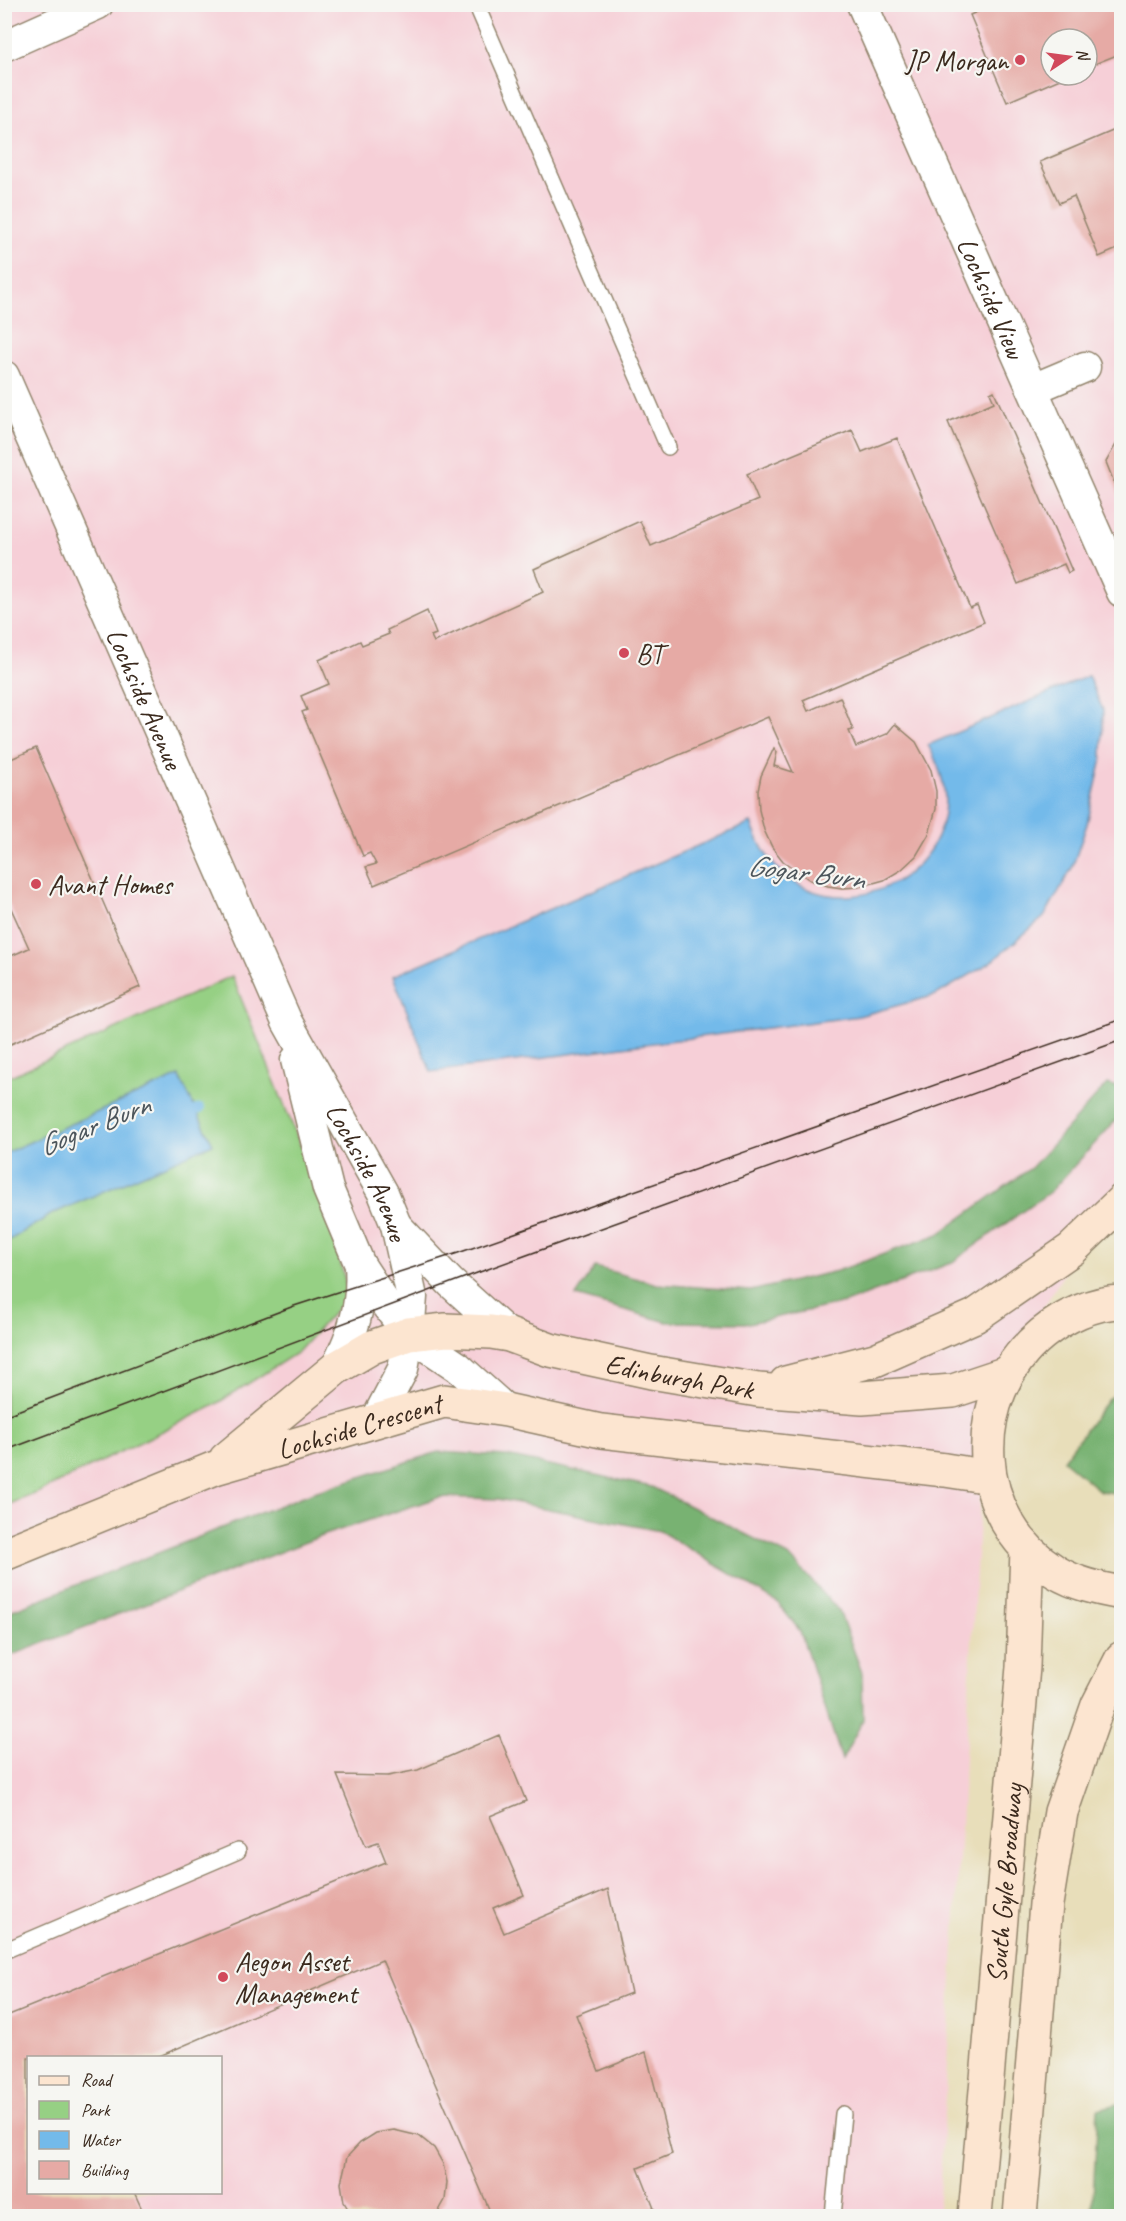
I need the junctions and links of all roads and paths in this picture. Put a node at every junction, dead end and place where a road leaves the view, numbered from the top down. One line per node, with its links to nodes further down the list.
1 (98, 4): 4 (street)
2 (476, 4): 8 (lane)
3 (873, 8): 7 (street, Lochside View)
4 (4, 46)
5 (1085, 367): 7 (street)
6 (4, 375): 10 (street, Lochside Avenue)
7 (1033, 389): 9 (street, Lochside View)
8 (668, 447)
9 (1122, 592)
10 (287, 1022): 12 (street, Lochside Avenue); 13 (street, Lochside Avenue)
11 (1122, 1201): 19 (street)
12 (396, 1225): 15 (street, Lochside Avenue); 16 (street, Edinburgh Park)
13 (360, 1265): 15 (street, Lochside Avenue); 17 (street, Lochside Crescent)
14 (1120, 1300): 18 (street)
15 (409, 1334): 16 (street, Lochside Crescent); 17 (street, Lochside Crescent); 20 (street, Lochside Avenue); 21 (street, Lochside Avenue)
16 (509, 1335): 19 (street, Edinburgh Park)
17 (336, 1368): 22 (street, Lochside Crescent)
18 (1007, 1373): 19 (street, Edinburgh Park); 23 (street)
19 (758, 1390)
20 (506, 1410): 21 (street, Lochside Crescent); 23 (street)
21 (375, 1422): 22 (street, Lochside Crescent)
22 (215, 1468): 25 (street, Lochside Crescent)
23 (990, 1477): 24 (street)
24 (1027, 1549): 26 (street); 32 (street, South Gyle Broadway)
25 (4, 1554)
26 (1122, 1593)
27 (1122, 1658): 33 (street, South Gyle Broadway)
28 (238, 1851): 29 (lane)
29 (4, 1951)
30 (843, 2114): 31 (lane)
31 (832, 2217)
32 (975, 2217)
33 (1020, 2217)

